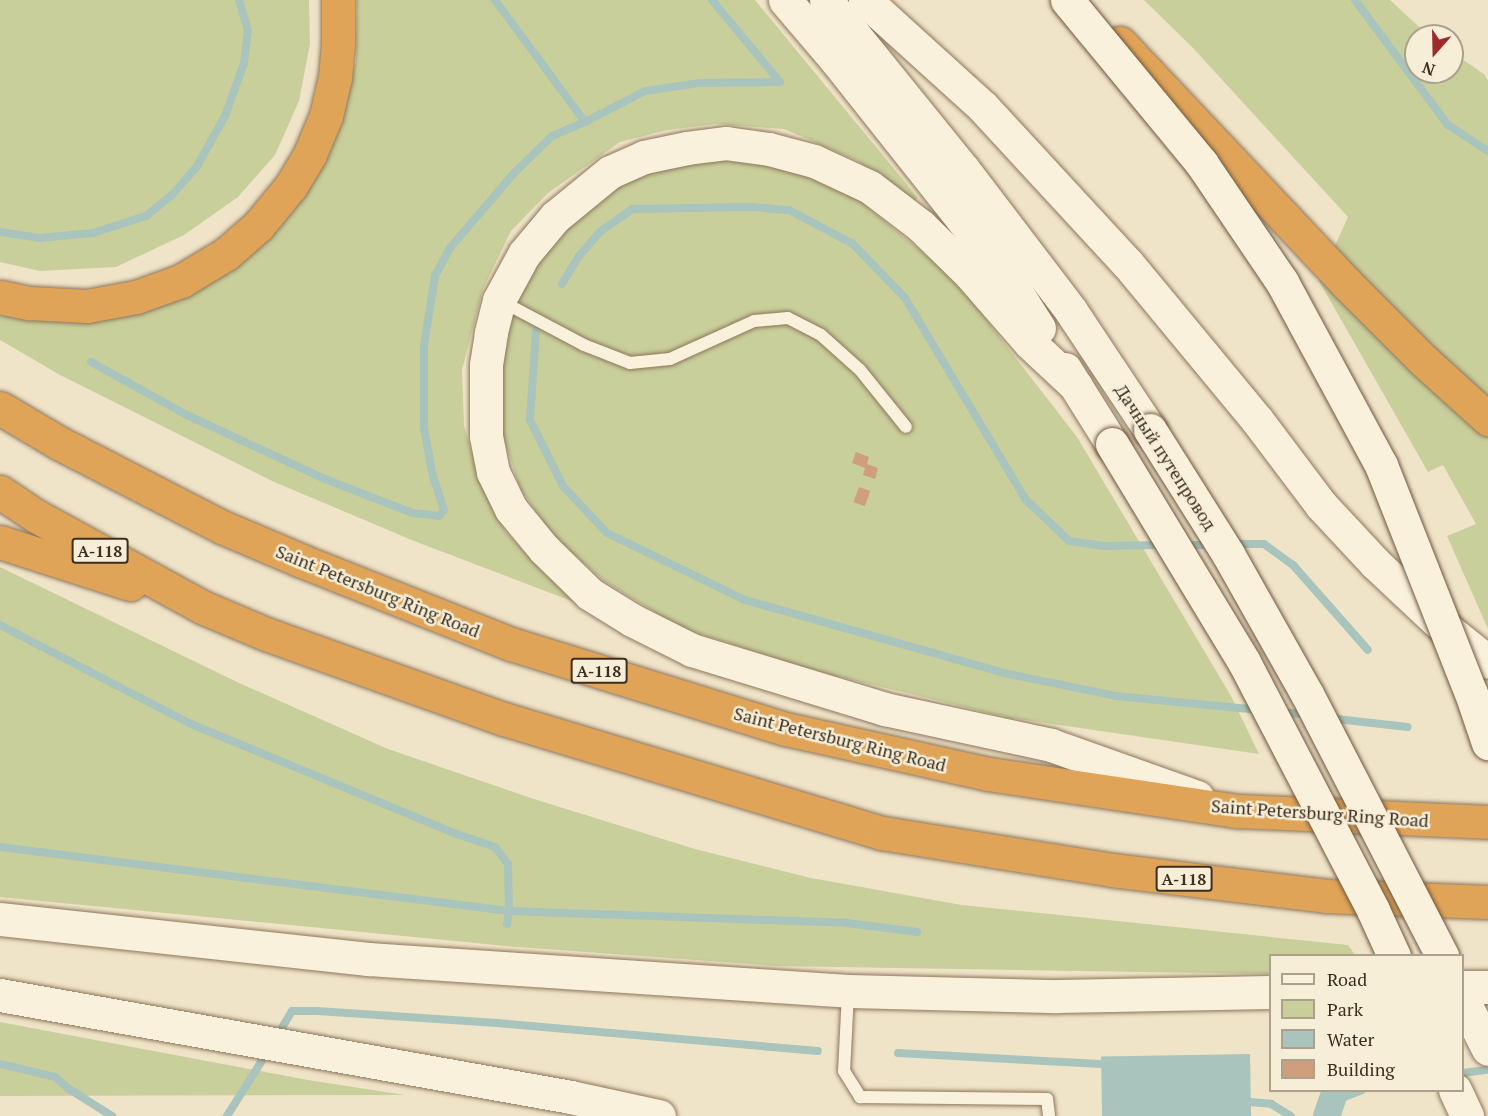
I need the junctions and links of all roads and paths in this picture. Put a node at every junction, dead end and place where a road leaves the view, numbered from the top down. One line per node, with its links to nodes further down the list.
1 (338, 0): 7 (highway)
2 (785, 0): 9 (main road, Дачный путепровод)
3 (826, 0): 23 (main road, Дачный путепровод, bridge)
4 (865, 0): 16 (main road)
5 (1067, 0): 17 (main road, bridge)
6 (1073, 0): 11 (highway)
7 (0, 297)
8 (499, 300): 9 (main road); 12 (lane); 18 (main road)
9 (1076, 386): 22 (main road, Дачный путепровод, bridge)
10 (0, 408): 18 (highway, Saint Petersburg Ring Road / А-118)
11 (1488, 418)
12 (906, 427)
13 (0, 492): 15 (highway, А-118)
14 (0, 542): 15 (highway)
15 (202, 607): 20 (highway, А-118)
16 (1488, 662)
17 (1488, 743)
18 (1238, 811): 19 (highway, Saint Petersburg Ring Road / А-118)
19 (1488, 822)
20 (1488, 902)
21 (0, 919): 26 (main road)
22 (1393, 954)
23 (1441, 954)
24 (1464, 987): 25 (main road)
25 (1488, 987)
26 (848, 991): 27 (main road); 33 (lane)
27 (1269, 992)
28 (0, 996): 32 (main road)
29 (1464, 1002): 30 (main road)
30 (1488, 1050)
31 (1456, 1092): 34 (main road)
32 (658, 1116)
33 (1049, 1116)
34 (1467, 1116)

